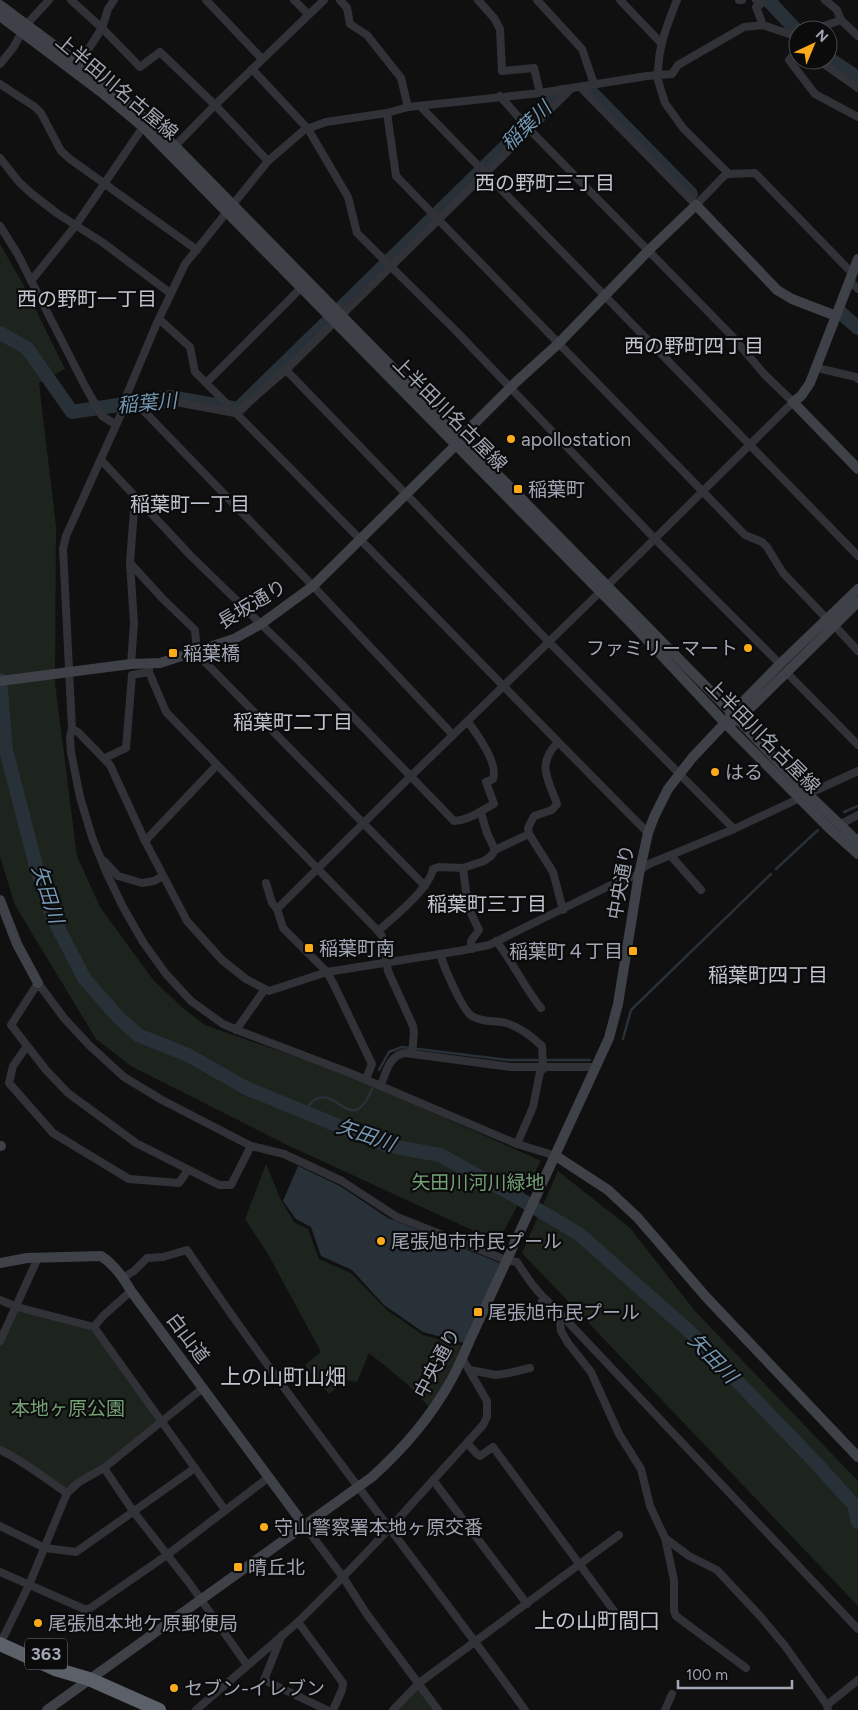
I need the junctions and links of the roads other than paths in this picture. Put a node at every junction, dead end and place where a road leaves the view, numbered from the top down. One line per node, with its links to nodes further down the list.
1 (49, 0): 20 (street)
2 (71, 0): 21 (street)
3 (114, 0): 21 (street)
4 (206, 0): 25 (street)
5 (294, 0): 15 (street)
6 (324, 0): 15 (street)
7 (340, 0): 41 (street)
8 (478, 0): 37 (street)
9 (537, 0): 33 (street)
10 (620, 0): 24 (street)
11 (676, 0): 24 (street)
12 (756, 0): 19 (street)
13 (825, 0): 17 (street)
14 (0, 6): 20 (street, 上半田川名古屋線)
15 (308, 14): 25 (street)
16 (0, 16): 20 (street, 上半田川名古屋線)
17 (841, 20): 18 (street); 23 (street)
18 (838, 21)
19 (763, 26): 22 (street); 31 (street)
20 (24, 28): 26 (street); 27 (street, 上半田川名古屋線); 44 (street, 上半田川名古屋線)
21 (102, 28): 27 (street); 39 (street)
22 (788, 34)
23 (858, 36)
24 (661, 43): 31 (street)
25 (262, 59): 28 (street)
26 (0, 64)
27 (79, 64): 47 (street, 上半田川名古屋線)
28 (252, 69): 39 (street); 46 (street)
29 (796, 70): 43 (street)
30 (832, 70): 36 (street)
31 (657, 74): 33 (street); 51 (street)
32 (0, 84): 52 (street)
33 (594, 84): 34 (street)
34 (580, 87): 35 (street); 53 (street)
35 (572, 88): 37 (street); 45 (street)
36 (858, 88)
37 (540, 93): 38 (street)
38 (500, 96): 40 (street); 45 (street)
39 (215, 105): 47 (street); 49 (street)
40 (420, 106): 41 (street); 50 (street)
41 (408, 108): 42 (street)
42 (387, 113): 46 (street); 55 (street)
43 (858, 117)
44 (143, 127): 52 (street); 54 (street, 上半田川名古屋線)
45 (527, 127): 50 (street); 59 (street)
46 (308, 129): 49 (street); 61 (street)
47 (175, 146): 54 (street, 上半田川名古屋線)
48 (0, 158): 56 (street)
49 (268, 161): 54 (street)
50 (484, 174): 55 (street); 67 (street)
51 (729, 174): 53 (street); 62 (street)
52 (104, 184): 56 (street); 58 (street)
53 (696, 205): 59 (street, 長坂通り); 68 (street)
54 (230, 209): 58 (street); 64 (street, 上半田川名古屋線); 70 (street, 上半田川名古屋線)
55 (435, 217): 61 (street); 71 (street)
56 (76, 225): 63 (street); 66 (street)
57 (0, 226): 63 (street)
58 (197, 250): 66 (street)
59 (649, 250): 67 (street, 長坂通り); 77 (street)
60 (858, 260): 62 (street)
61 (388, 264): 70 (street); 76 (street)
62 (851, 277): 65 (street); 68 (street)
63 (31, 281): 81 (street)
64 (301, 288): 70 (street, 上半田川名古屋線); 75 (street)
65 (858, 289)
66 (170, 293): 69 (street)
67 (605, 296): 71 (street, 長坂通り); 83 (street)
68 (836, 316): 72 (street)
69 (159, 319): 75 (street); 79 (street)
70 (338, 319): 73 (street); 82 (street, 上半田川名古屋線)
71 (558, 344): 76 (street, 長坂通り); 86 (street)
72 (817, 368): 74 (street); 77 (street)
73 (286, 370): 80 (street); 87 (street)
74 (858, 380)
75 (206, 383): 80 (street)
76 (510, 388): 82 (street, 長坂通り); 90 (street)
77 (794, 402): 83 (street); 85 (street)
78 (142, 409): 79 (street); 80 (street); 93 (street)
79 (122, 411): 81 (street)
80 (235, 412): 89 (street)
81 (115, 424): 84 (street)
82 (459, 442): 87 (street, 長坂通り); 94 (street, 上半田川名古屋線)
83 (750, 445): 86 (street); 91 (street)
84 (101, 460): 88 (street); 105 (street)
85 (858, 469)
86 (703, 491): 90 (street); 97 (street)
87 (407, 494): 89 (street, 長坂通り); 99 (street)
88 (135, 496): 92 (street); 98 (street)
89 (362, 539): 93 (street, 長坂通り); 107 (street)
90 (655, 539): 94 (street); 104 (street)
91 (858, 556)
92 (130, 563): 101 (street); 102 (street)
93 (313, 586): 98 (street, 長坂通り); 112 (street)
94 (604, 589): 99 (street); 108 (street, 上半田川名古屋線); 110 (street, 上半田川名古屋線)
95 (858, 589): 97 (street, 中央通り)
96 (858, 602): 97 (street, 中央通り)
97 (830, 622): 100 (street); 104 (street, 中央通り)
98 (261, 624): 101 (street, 長坂通り); 119 (street)
99 (549, 642): 107 (street); 118 (street)
100 (858, 651)
101 (197, 652): 103 (street, 長坂通り); 123 (street)
102 (131, 664): 103 (street, 長坂通り); 105 (street, 長坂通り)
103 (149, 668): 115 (street); 116 (street)
104 (783, 668): 108 (street, 中央通り); 114 (street)
105 (66, 673): 106 (street, 長坂通り); 111 (street)
106 (0, 681)
107 (504, 687): 109 (street); 113 (street)
108 (735, 716): 110 (street, 中央通り); 120 (street, 上半田川名古屋線)
109 (468, 722): 112 (street); 121 (street)
110 (725, 723): 118 (street, 中央通り); 120 (street, 上半田川名古屋線)
111 (72, 729): 115 (street); 133 (street)
112 (453, 736): 119 (street)
113 (558, 742): 126 (street); 127 (street)
114 (858, 746)
115 (105, 758): 128 (street)
116 (217, 765): 128 (street); 135 (street)
117 (858, 771): 120 (street)
118 (679, 774): 125 (street); 126 (street, 中央通り)
119 (410, 777): 121 (street); 123 (street)
120 (804, 796): 124 (street, 上半田川名古屋線); 125 (street); 131 (street, 上半田川名古屋線)
121 (481, 812): 130 (street)
122 (858, 815): 124 (street)
123 (363, 824): 135 (street); 139 (street)
124 (839, 825): 129 (street, 上半田川名古屋線)
125 (734, 829): 132 (street)
126 (648, 833): 136 (street, 中央通り)
127 (529, 834): 130 (street); 143 (street)
128 (144, 841): 137 (street)
129 (858, 842)
130 (495, 850): 134 (street)
131 (858, 854)
132 (671, 856): 136 (street); 140 (street)
133 (101, 860): 137 (street); 153 (street)
134 (463, 868): 139 (street); 146 (street)
135 (318, 869): 142 (street); 144 (street)
136 (640, 872): 143 (street); 157 (street, 中央通り)
137 (163, 876): 151 (street)
138 (266, 883): 142 (street)
139 (425, 886): 144 (street)
140 (701, 890)
141 (0, 900): 150 (street)
142 (277, 909): 149 (street)
143 (563, 910): 145 (street)
144 (378, 931): 148 (street)
145 (496, 941): 146 (street); 152 (street)
146 (472, 949): 147 (street)
147 (440, 954): 148 (street); 156 (street)
148 (386, 963): 149 (street); 155 (street)
149 (327, 972): 151 (street); 158 (street)
150 (38, 983): 154 (street); 161 (street)
151 (265, 989): 153 (street)
152 (541, 1008)
153 (236, 1030): 158 (street)
154 (27, 1046): 163 (street); 163 (street)
155 (412, 1049): 156 (street); 159 (street)
156 (544, 1064): 157 (street); 160 (street)
157 (596, 1067): 162 (street, 中央通り)
158 (366, 1080): 159 (street)
159 (381, 1086): 160 (street)
160 (517, 1144): 162 (street)
161 (251, 1146): 163 (street); 165 (street)
162 (554, 1160): 165 (street, 中央通り); 181 (street)
163 (188, 1170)
164 (38, 1258): 166 (street, 白山道); 167 (street, 白山道); 171 (street)
165 (506, 1260): 169 (street); 174 (street, 中央通り)
166 (0, 1263)
167 (124, 1278): 168 (street, 白山道); 186 (street)
168 (131, 1291): 172 (street); 177 (street, 白山道)
169 (541, 1296): 194 (street); 205 (street)
170 (0, 1300): 171 (street)
171 (16, 1307): 172 (street); 173 (street)
172 (94, 1327): 178 (street)
173 (0, 1341)
174 (462, 1358): 176 (street); 186 (street, 中央通り)
175 (530, 1368): 176 (street)
176 (470, 1370): 179 (street)
177 (203, 1388): 178 (street); 184 (street, 白山道)
178 (162, 1421): 182 (street); 183 (street)
179 (467, 1443): 185 (street); 197 (street)
180 (0, 1450): 187 (street)
181 (858, 1457)
182 (104, 1468): 187 (street); 189 (street)
183 (195, 1468): 188 (street); 189 (street)
184 (269, 1477): 188 (street); 190 (street, 白山道)
185 (434, 1480): 192 (street); 202 (street)
186 (358, 1486): 190 (street, 中央通り); 192 (street)
187 (67, 1494): 195 (street)
188 (225, 1510): 196 (street)
189 (133, 1511): 195 (street); 196 (street)
190 (304, 1525): 199 (street); 201 (street, 中央通り)
191 (0, 1526): 195 (street)
192 (390, 1528): 199 (street); 208 (street)
193 (619, 1535): 197 (street)
194 (665, 1538): 210 (street); 215 (street)
195 (44, 1548): 200 (street)
196 (167, 1555): 200 (street); 201 (street)
197 (580, 1564): 202 (street); 203 (street)
198 (0, 1572): 200 (street)
199 (343, 1577): 204 (street); 213 (street)
200 (29, 1585): 207 (street)
201 (200, 1601): 209 (street); 211 (street, 中央通り)
202 (527, 1604): 208 (street)
203 (614, 1611)
204 (298, 1622): 206 (street); 220 (street)
205 (858, 1628)
206 (283, 1634): 209 (street); 219 (street)
207 (1, 1638): 211 (highway, 363)
208 (476, 1642): 213 (street); 223 (street)
209 (247, 1665): 218 (street)
210 (746, 1668)
211 (89, 1679): 216 (street, 中央通り); 217 (highway, 363)
212 (858, 1680): 215 (street)
213 (419, 1683): 221 (street); 222 (street)
214 (672, 1694): 224 (street)
215 (827, 1708)
216 (47, 1710)
217 (159, 1710)
218 (196, 1710)
219 (327, 1710)
220 (333, 1710)
221 (393, 1710)
222 (438, 1710)
223 (525, 1710)
224 (665, 1710)

